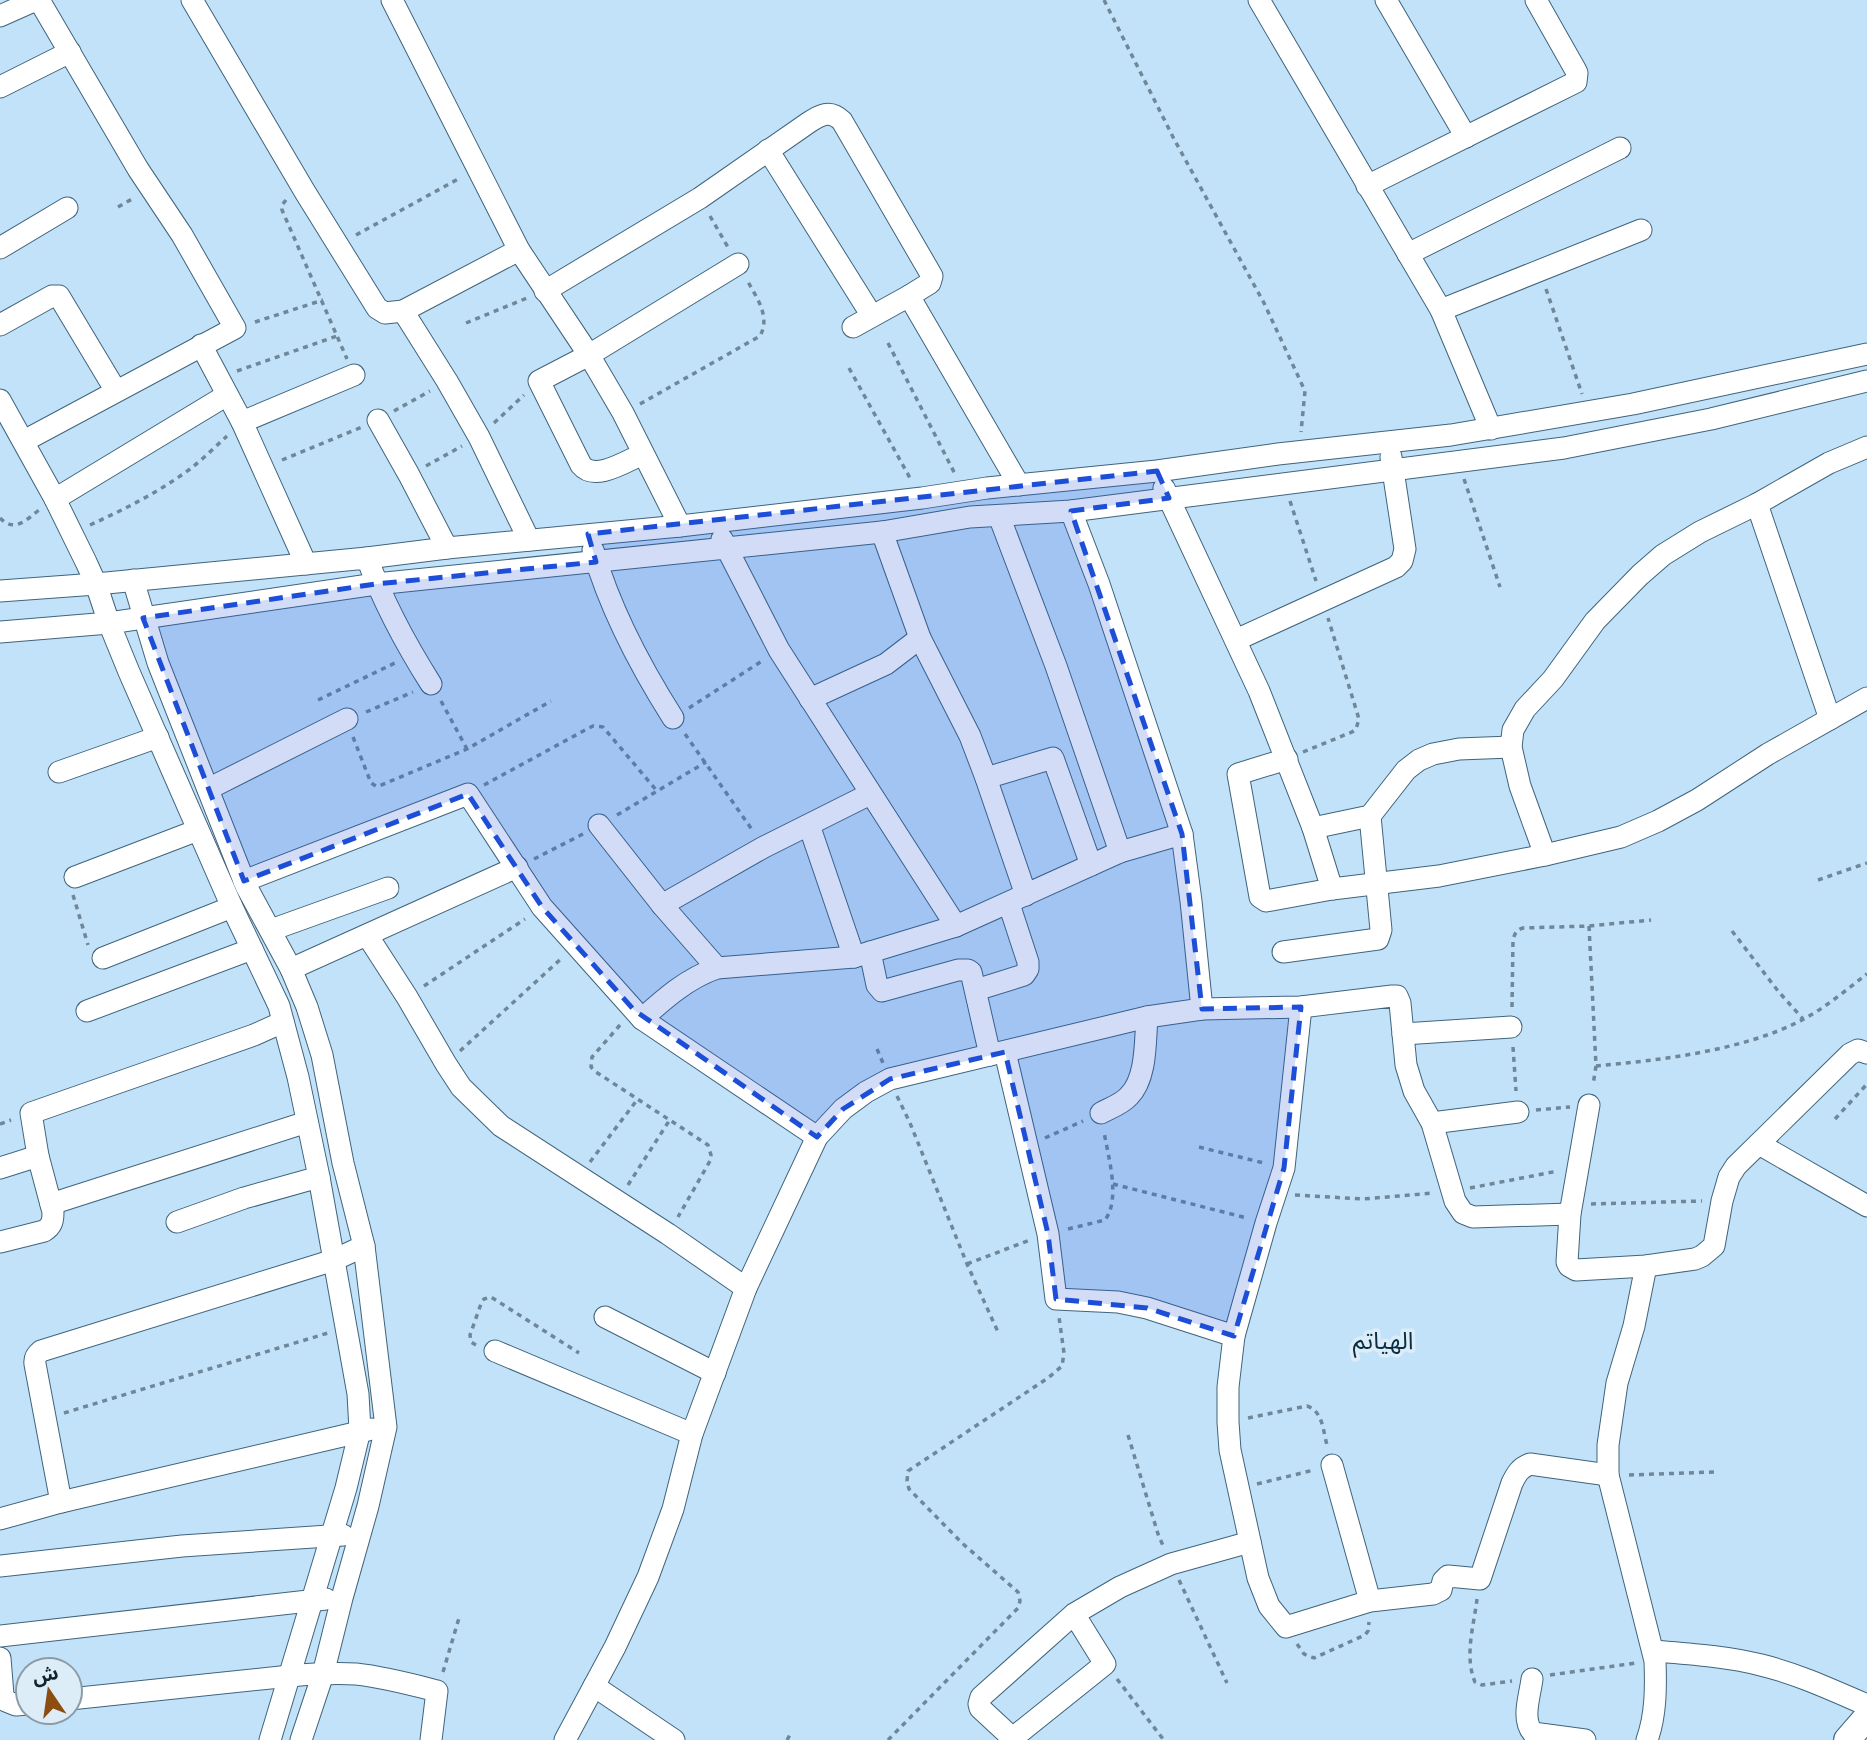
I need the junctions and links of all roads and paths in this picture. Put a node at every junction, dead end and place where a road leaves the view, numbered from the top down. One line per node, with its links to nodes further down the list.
1 (38, 0): 8 (street); 9 (street)
2 (192, 0): 16 (street)
3 (392, 0): 14 (street)
4 (1104, 0): 57 (path)
5 (1259, 0): 15 (street)
6 (1386, 0): 11 (street)
7 (1536, 0): 11 (street)
8 (0, 16)
9 (70, 52): 10 (street); 35 (street)
10 (0, 87)
11 (1466, 137): 15 (street)
12 (1620, 149): 23 (street)
13 (768, 150): 17 (street); 27 (street); 31 (street)
14 (477, 169): 20 (path); 22 (street)
15 (1367, 186): 23 (street)
16 (305, 192): 20 (street); 28 (path)
17 (700, 198): 24 (path); 26 (street)
18 (67, 208): 21 (street)
19 (1641, 230): 25 (street)
20 (338, 245): 30 (street)
21 (0, 248)
22 (519, 250): 26 (street); 30 (street)
23 (1408, 254): 29 (street)
24 (738, 264): 39 (street); 49 (path)
25 (1540, 270): 29 (street); 48 (path)
26 (545, 291): 32 (path); 39 (street)
27 (909, 296): 31 (street); 65 (street)
28 (323, 300): 35 (path); 45 (path)
29 (1441, 310): 52 (street)
30 (403, 311): 42 (street)
31 (872, 316): 34 (street)
32 (466, 323)
33 (0, 325): 46 (street)
34 (853, 327)
35 (235, 328): 37 (street)
36 (888, 343): 66 (path)
37 (201, 345): 45 (street); 46 (street)
38 (1867, 354): 48 (street)
39 (589, 355): 43 (street); 49 (street)
40 (849, 368): 67 (path)
41 (354, 375): 51 (street)
42 (447, 381): 50 (path); 53 (street)
43 (539, 381): 53 (path); 58 (street)
44 (1867, 381): 59 (street)
45 (222, 386): 51 (street); 69 (street)
46 (116, 391): 54 (street)
47 (0, 400): 54 (street)
48 (1588, 412): 52 (street)
49 (623, 413): 58 (street)
50 (378, 420): 60 (path); 63 (street)
51 (242, 422): 60 (street); 77 (path)
52 (1491, 429): 55 (street)
53 (479, 437): 63 (path); 79 (street)
54 (24, 441): 69 (street)
55 (1388, 442): 57 (street); 61 (street)
56 (1867, 447): 70 (street)
57 (1300, 452): 62 (street)
58 (643, 454): 75 (street)
59 (1459, 462): 61 (street); 88 (path)
60 (263, 468): 84 (street)
61 (1393, 470): 64 (street); 90 (street)
62 (1157, 471): 65 (street); 68 (street)
63 (409, 475): 80 (street)
64 (1284, 483): 68 (street); 90 (path)
65 (1019, 485): 66 (street)
66 (964, 492): 67 (street)
67 (922, 498): 74 (street)
68 (1168, 498): 71 (street); 95 (street)
69 (55, 499): 73 (path); 77 (street)
70 (1756, 504): 105 (street); 107 (street)
71 (1070, 511): 72 (street); 121 (street)
72 (999, 516): 76 (street); 123 (street)
73 (0, 518)
74 (713, 521): 75 (street); 81 (street)
75 (680, 526): 78 (street)
76 (882, 532): 81 (street); 94 (street)
77 (72, 533): 86 (street)
78 (588, 534): 79 (street); 83 (street)
79 (529, 540): 80 (street)
80 (447, 548): 82 (street)
81 (726, 549): 83 (street); 96 (street)
82 (367, 558): 84 (street); 87 (street)
83 (596, 562): 87 (street); 103 (street)
84 (306, 564): 85 (street)
85 (133, 580): 86 (street); 91 (street)
86 (96, 584): 89 (street); 92 (street)
87 (376, 584): 91 (street); 97 (street)
88 (1500, 587)
89 (0, 591)
90 (1322, 600): 95 (street); 109 (path)
91 (143, 618): 92 (street); 113 (street)
92 (109, 623): 93 (street); 106 (street)
93 (0, 632)
94 (920, 638): 100 (street); 112 (street)
95 (1236, 640): 109 (street)
96 (779, 650): 100 (street); 103 (path)
97 (412, 655): 98 (street); 101 (path)
98 (432, 684): 104 (path); 108 (path)
99 (1867, 698): 105 (street)
100 (810, 699): 115 (street)
101 (318, 700)
102 (551, 701): 108 (path)
103 (673, 718): 110 (path)
104 (347, 719): 108 (path); 113 (street)
105 (1830, 719): 124 (street)
106 (158, 737): 111 (street); 120 (street)
107 (1511, 747): 116 (street); 124 (street)
108 (467, 748)
109 (1287, 759): 119 (street); 133 (street)
110 (705, 762): 114 (path); 122 (path)
111 (59, 772)
112 (986, 778): 126 (street); 134 (street)
113 (208, 789): 130 (street)
114 (468, 794): 127 (street); 130 (street)
115 (870, 794): 118 (street); 139 (street)
116 (1370, 816): 119 (street); 131 (street)
117 (599, 825): 135 (street)
118 (809, 825): 122 (street); 147 (street)
119 (1313, 828): 133 (street)
120 (198, 830): 128 (street); 136 (street)
121 (1182, 834): 123 (street); 155 (street)
122 (764, 847): 135 (street)
123 (1120, 852): 126 (street)
124 (1545, 855): 131 (street)
125 (1867, 863): 129 (path)
126 (1091, 865): 134 (street)
127 (517, 867): 137 (street); 143 (street)
128 (75, 877): 148 (path)
129 (1818, 880)
130 (244, 881): 141 (street)
131 (1376, 885): 133 (street); 146 (street)
132 (387, 888): 141 (street)
133 (1332, 888)
134 (1017, 899): 139 (street); 152 (street)
135 (662, 905): 149 (street)
136 (232, 907): 145 (street); 148 (street)
137 (542, 908): 144 (street); 153 (path)
138 (1651, 920): 140 (path)
139 (956, 926): 147 (street)
140 (1589, 926): 159 (path); 161 (path)
141 (271, 930): 150 (street)
142 (1732, 931): 159 (path)
143 (367, 935): 150 (street); 153 (street)
144 (575, 946): 157 (street); 165 (path)
145 (252, 949): 156 (street); 160 (street)
146 (1283, 952)
147 (862, 954): 149 (street); 152 (street)
148 (103, 958)
149 (717, 968): 157 (street)
150 (291, 969): 199 (street)
151 (1867, 974): 159 (path)
152 (976, 990): 163 (street)
153 (407, 997): 165 (street)
154 (1301, 1007): 155 (street); 162 (street); 183 (street)
155 (1202, 1009): 158 (street)
156 (87, 1011)
157 (638, 1015): 168 (path); 176 (street)
158 (1147, 1017): 163 (street); 170 (street)
159 (1804, 1019)
160 (283, 1022): 174 (street); 180 (street)
161 (1511, 1027): 162 (street); 171 (path)
162 (1403, 1034): 175 (street)
163 (998, 1053): 166 (street); 178 (street)
164 (1867, 1053): 177 (street)
165 (446, 1064): 184 (street)
166 (890, 1079): 176 (street); 201 (path)
167 (1867, 1084): 172 (path)
168 (637, 1100): 173 (path); 184 (path)
169 (1589, 1105): 171 (path); 181 (street)
170 (1101, 1112): 178 (path); 186 (path)
171 (1518, 1112): 175 (street)
172 (1835, 1119)
173 (669, 1121): 189 (path); 196 (path)
174 (307, 1122): 185 (street); 191 (street)
175 (1432, 1123): 187 (street)
176 (817, 1137): 203 (street)
177 (1759, 1144): 190 (street); 192 (street)
178 (1027, 1147): 197 (street)
179 (1199, 1147): 183 (path)
180 (38, 1156): 182 (street); 191 (street)
181 (1577, 1167): 187 (path); 193 (street)
182 (0, 1168)
183 (1283, 1168): 188 (street)
184 (579, 1176): 189 (street)
185 (319, 1177): 194 (street); 200 (street)
186 (1113, 1184): 195 (path); 197 (path)
187 (1452, 1191): 188 (path); 193 (street)
188 (1275, 1194): 195 (street)
189 (617, 1201): 196 (street)
190 (1722, 1201): 193 (path); 202 (street)
191 (51, 1204): 198 (street)
192 (1867, 1206)
193 (1570, 1209): 202 (street)
194 (177, 1222)
195 (1266, 1223): 208 (street)
196 (668, 1234): 203 (street)
197 (1048, 1234): 201 (path); 204 (street)
198 (0, 1242)
199 (364, 1246): 200 (street); 214 (street)
200 (334, 1260): 206 (street); 212 (street)
201 (967, 1264): 207 (path)
202 (1646, 1266): 220 (street)
203 (746, 1288): 211 (street)
204 (1056, 1299): 208 (street); 260 (path)
205 (605, 1317): 211 (street)
206 (346, 1327): 212 (path); 215 (street)
207 (998, 1332)
208 (1234, 1336): 213 (street)
209 (495, 1351): 210 (path); 216 (street)
210 (579, 1353)
211 (715, 1373): 216 (street)
212 (45, 1419): 222 (street)
213 (1228, 1422): 218 (path); 221 (street)
214 (386, 1427): 215 (street); 225 (street)
215 (360, 1430): 222 (street); 224 (street)
216 (692, 1434): 245 (street)
217 (1128, 1435): 227 (path)
218 (1332, 1465): 221 (path); 232 (street)
219 (1714, 1472): 220 (path)
220 (1608, 1475): 229 (street); 238 (street)
221 (1238, 1489): 226 (street)
222 (61, 1502): 223 (street)
223 (0, 1519)
224 (332, 1535): 225 (street); 228 (street); 231 (street)
225 (359, 1536): 230 (street)
226 (1250, 1542): 227 (street); 235 (street)
227 (1171, 1564): 233 (street); 244 (path)
228 (0, 1566)
229 (1480, 1579): 232 (street); 243 (path)
230 (342, 1598): 231 (street); 241 (street)
231 (313, 1601): 237 (street); 242 (street)
232 (1370, 1601): 235 (street)
233 (1074, 1614): 240 (street); 252 (street)
234 (459, 1618): 246 (path)
235 (1286, 1627): 236 (path)
236 (1368, 1631)
237 (0, 1636)
238 (1654, 1656): 243 (path); 249 (street); 262 (street)
239 (0, 1658): 248 (street)
240 (1105, 1664): 252 (street); 253 (path)
241 (323, 1674): 242 (street); 246 (street); 255 (street)
242 (290, 1676): 247 (street); 254 (street)
243 (1532, 1679): 261 (street)
244 (1227, 1683)
245 (594, 1686): 257 (street); 258 (street)
246 (437, 1691): 256 (street)
247 (84, 1698)
248 (14, 1704)
249 (1867, 1705)
250 (1867, 1717): 263 (street)
251 (791, 1733): 259 (path)
252 (998, 1735)
253 (1163, 1739)
254 (270, 1740)
255 (301, 1740)
256 (431, 1740)
257 (565, 1740)
258 (674, 1740)
259 (787, 1740)
260 (888, 1740)
261 (1585, 1740)
262 (1647, 1740)
263 (1847, 1740)

